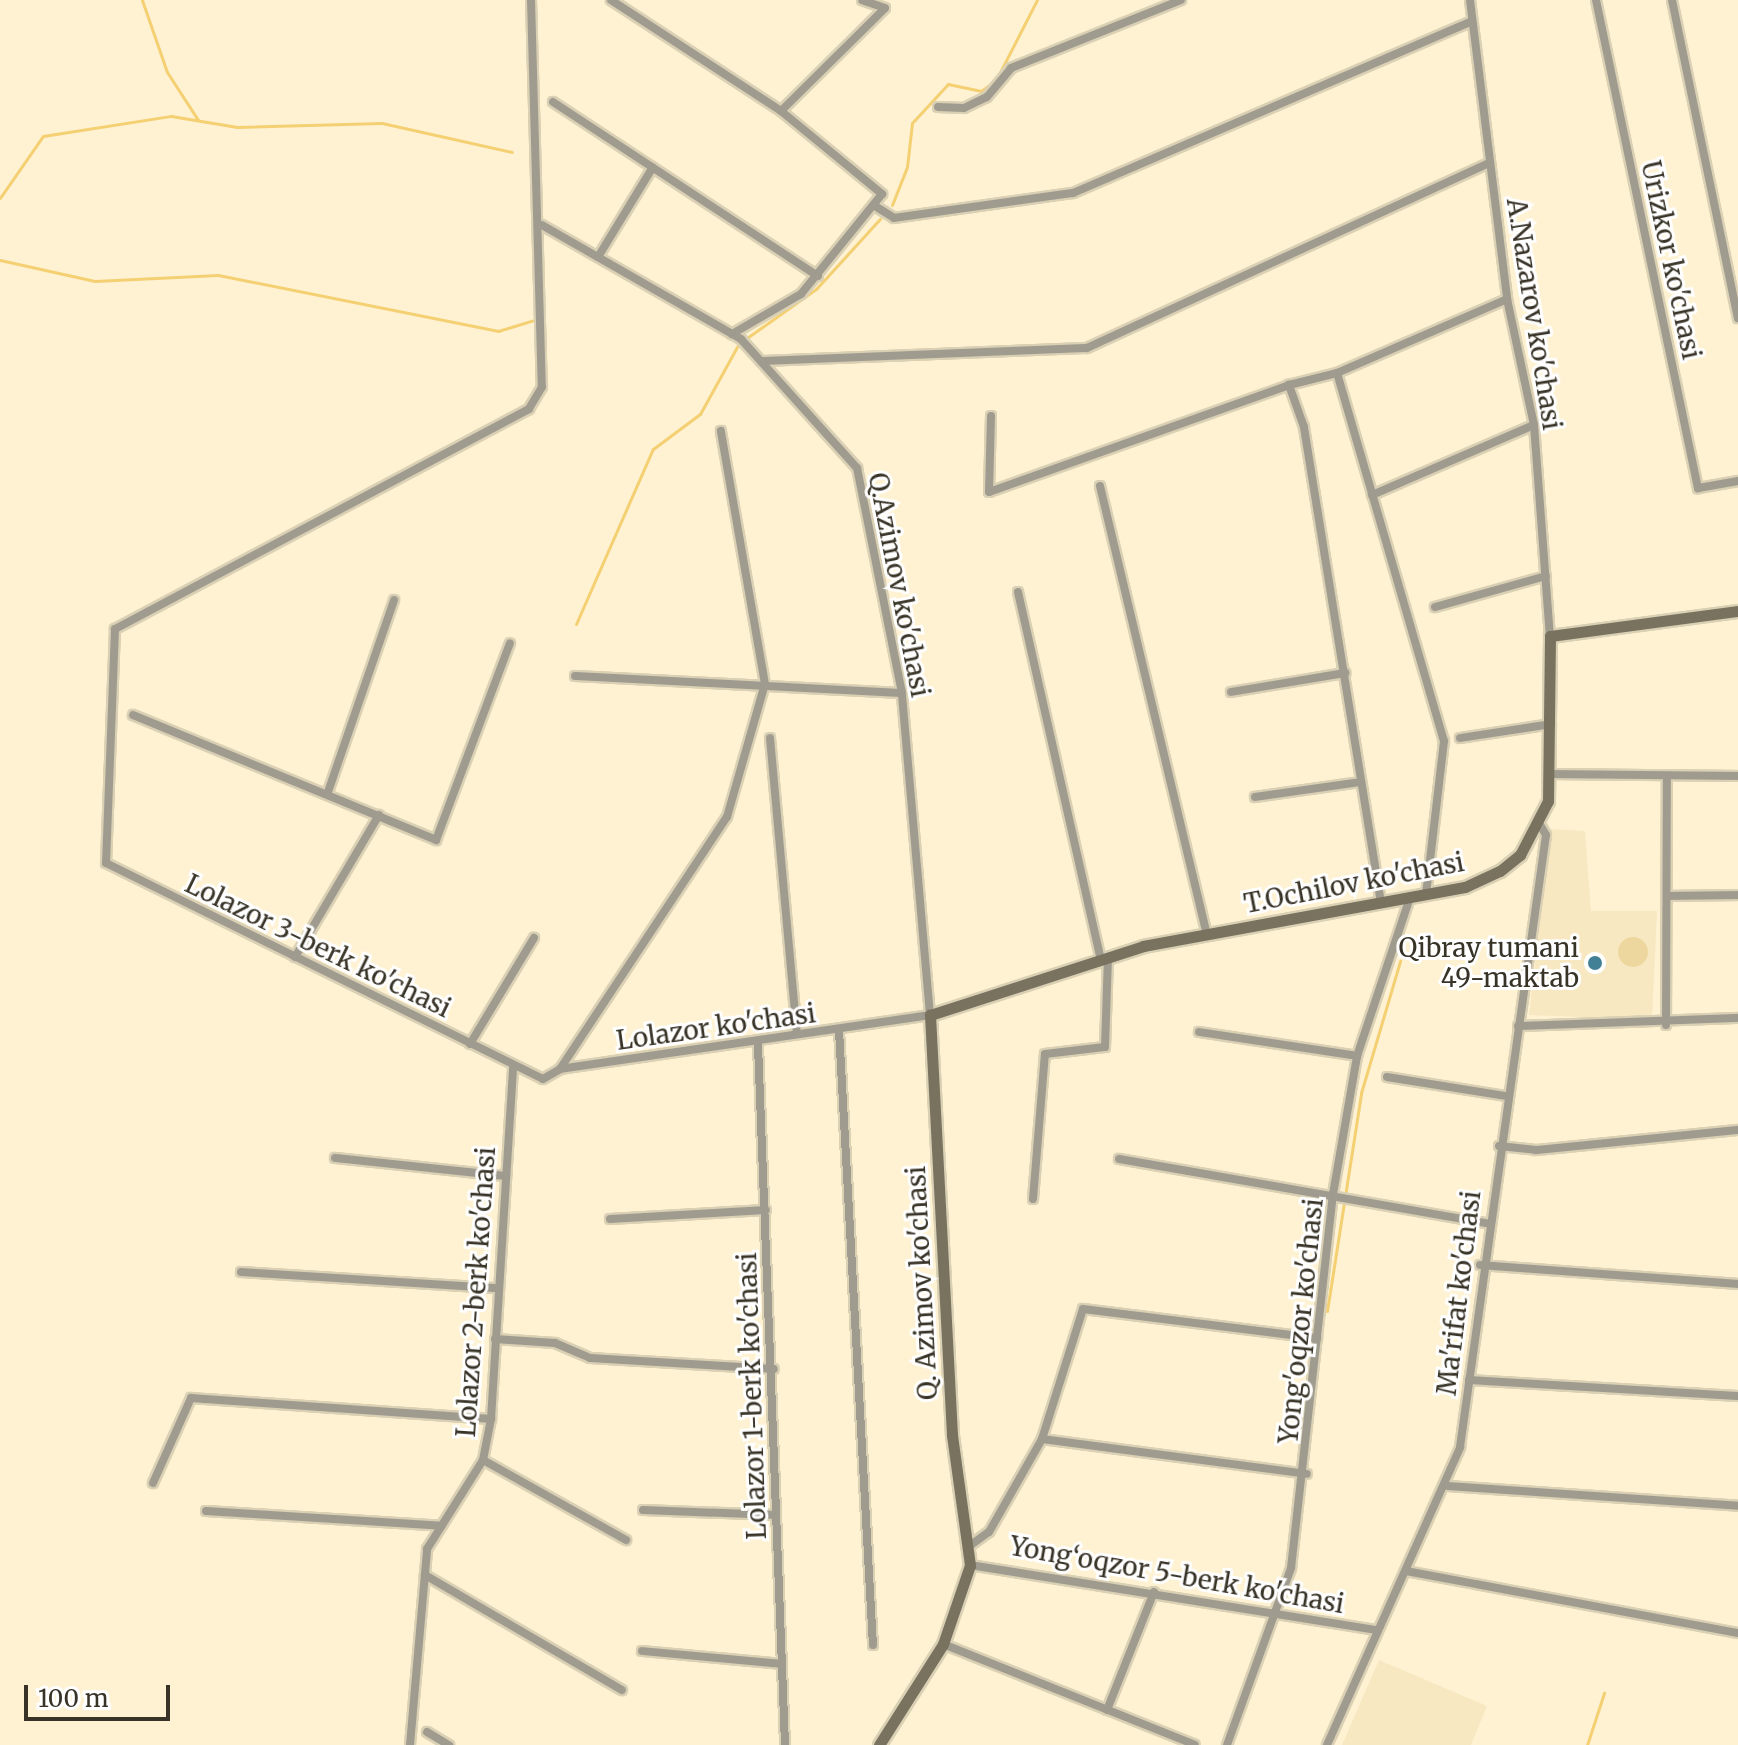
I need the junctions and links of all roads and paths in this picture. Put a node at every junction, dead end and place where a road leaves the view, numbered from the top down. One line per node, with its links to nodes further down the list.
1 (531, 0): 15 (street)
2 (611, 0): 11 (street)
3 (862, 0): 11 (street)
4 (1181, 0): 10 (street)
5 (1470, 0): 8 (street, A.Nazarov ko'chasi)
6 (1596, 0): 27 (street, Urizkor ko'chasi)
7 (1672, 0): 19 (street)
8 (1472, 21): 12 (street, A.Nazarov ko'chasi); 14 (street)
9 (553, 102): 13 (street)
10 (938, 107)
11 (781, 111): 14 (street)
12 (1490, 163): 18 (street, A.Nazarov ko'chasi); 21 (street)
13 (653, 167): 16 (street); 17 (street)
14 (875, 206): 17 (street)
15 (542, 225): 16 (street, Q.Azimov ko'chasi); 61 (street, Lolazor 3-berk ko'chasi)
16 (598, 257): 20 (street, Q.Azimov ko'chasi)
17 (818, 276): 20 (street)
18 (1507, 299): 22 (street); 25 (street, A.Nazarov ko'chasi)
19 (1738, 318)
20 (732, 334): 21 (street, Q.Azimov ko'chasi)
21 (761, 361): 41 (street, Q.Azimov ko'chasi)
22 (1337, 373): 23 (street); 29 (street)
23 (1289, 385): 24 (street); 37 (street)
24 (991, 416)
25 (1534, 425): 29 (street); 30 (street, A.Nazarov ko'chasi)
26 (721, 431): 39 (street)
27 (1738, 481)
28 (1100, 486): 59 (street)
29 (1372, 495): 54 (street)
30 (1546, 576): 33 (street); 35 (street, A.Nazarov ko'chasi)
31 (1018, 592): 62 (street)
32 (394, 600): 50 (street)
33 (1435, 607)
34 (1738, 611): 35 (main road)
35 (1550, 636): 43 (main road, T.Ochilov ko'chasi)
36 (510, 643): 52 (street)
37 (1345, 673): 40 (street); 49 (street)
38 (575, 676): 39 (street)
39 (765, 684): 41 (street); 74 (street)
40 (1231, 692)
41 (902, 693): 63 (street, Q.Azimov ko'chasi)
42 (133, 715): 50 (street)
43 (1551, 724): 45 (street); 46 (main road, T.Ochilov ko'chasi)
44 (770, 738): 69 (street)
45 (1460, 738)
46 (1552, 774): 48 (street); 53 (main road, T.Ochilov ko'chasi)
47 (1738, 776): 48 (street)
48 (1667, 777): 56 (street)
49 (1361, 782): 51 (street); 58 (street)
50 (328, 792): 52 (street)
51 (1255, 797)
52 (379, 815): 61 (street)
53 (1539, 823): 54 (main road, T.Ochilov ko'chasi); 66 (street, Ma'rifat ko'chasi)
54 (1426, 894): 57 (main road, T.Ochilov ko'chasi)
55 (1738, 895): 56 (street)
56 (1667, 896): 65 (street)
57 (1410, 898): 58 (main road, T.Ochilov ko'chasi); 72 (street, Yong'oqzor ko'chasi)
58 (1381, 903): 59 (main road, T.Ochilov ko'chasi)
59 (1207, 934): 62 (main road, T.Ochilov ko'chasi)
60 (534, 938): 70 (street)
61 (295, 957): 70 (street, Lolazor 3-berk ko'chasi)
62 (1104, 958): 63 (main road, T.Ochilov ko'chasi); 83 (street)
63 (930, 1015): 67 (street, Lolazor ko'chasi); 108 (main road, Q. Azimov ko'chasi)
64 (1738, 1018): 65 (street)
65 (1666, 1025): 66 (street)
66 (1518, 1026): 76 (street, Ma'rifat ko'chasi)
67 (839, 1030): 69 (street, Lolazor ko'chasi); 117 (street)
68 (1199, 1032): 72 (street)
69 (797, 1034): 71 (street, Lolazor ko'chasi)
70 (470, 1044): 73 (street, Lolazor 3-berk ko'chasi)
71 (758, 1045): 74 (street, Lolazor ko'chasi); 84 (street, Lolazor 1-berk ko'chasi)
72 (1357, 1056): 82 (street, Yong'oqzor ko'chasi)
73 (513, 1066): 74 (street, Lolazor ko'chasi); 81 (street, Lolazor 2-berk ko'chasi)
74 (560, 1069)
75 (1387, 1077): 76 (street)
76 (1506, 1096): 78 (street, Ma'rifat ko'chasi)
77 (1738, 1130): 78 (street)
78 (1499, 1146): 86 (street, Ma'rifat ko'chasi)
79 (335, 1158): 81 (street)
80 (1119, 1159): 82 (street)
81 (506, 1176): 90 (street, Lolazor 2-berk ko'chasi)
82 (1333, 1194): 86 (street); 91 (street, Yong'oqzor ko'chasi)
83 (1033, 1199)
84 (766, 1210): 85 (street); 93 (street, Lolazor 1-berk ko'chasi)
85 (610, 1219)
86 (1486, 1223): 87 (street, Ma'rifat ko'chasi)
87 (1480, 1265): 89 (street); 94 (street, Ma'rifat ko'chasi)
88 (241, 1272): 90 (street)
89 (1738, 1284)
90 (498, 1288): 92 (street, Lolazor 2-berk ko'chasi)
91 (1317, 1338): 97 (street); 99 (street, Yong'oqzor ko'chasi)
92 (495, 1339): 93 (street); 96 (street, Lolazor 2-berk ko'chasi)
93 (774, 1369): 105 (street, Lolazor 1-berk ko'chasi)
94 (1469, 1380): 95 (street); 101 (street, Ma'rifat ko'chasi)
95 (1738, 1396)
96 (491, 1419): 98 (street, Lolazor 2-berk ko'chasi); 100 (street)
97 (1042, 1439): 99 (street); 108 (street)
98 (483, 1460): 106 (street, Lolazor 2-berk ko'chasi); 107 (street)
99 (1307, 1474): 113 (street, Yong'oqzor ko'chasi)
100 (153, 1483)
101 (1448, 1486): 102 (street); 110 (street, Ma'rifat ko'chasi)
102 (1738, 1506)
103 (643, 1510): 105 (street)
104 (206, 1511): 106 (street)
105 (776, 1515): 119 (street, Lolazor 1-berk ko'chasi)
106 (442, 1526): 111 (street, Lolazor 2-berk ko'chasi)
107 (626, 1540)
108 (968, 1547): 109 (main road, Q. Azimov ko'chasi)
109 (970, 1565): 112 (street, Yong‘oqzor 5-berk ko'chasi); 116 (main road)
110 (1406, 1571): 114 (street, Ma'rifat ko'chasi); 115 (street)
111 (425, 1575): 120 (street); 123 (street, Lolazor 2-berk ko'chasi)
112 (1154, 1592): 113 (street, Yong‘oqzor 5-berk ko'chasi); 121 (street)
113 (1279, 1614): 114 (street, Yong‘oqzor 5-berk ko'chasi); 128 (street, Yong'oqzor ko'chasi)
114 (1377, 1630): 129 (street, Ma'rifat ko'chasi)
115 (1738, 1633)
116 (943, 1644): 121 (street); 126 (main road)
117 (873, 1645)
118 (642, 1651): 119 (street)
119 (781, 1664): 125 (street, Lolazor 1-berk ko'chasi)
120 (622, 1690)
121 (1107, 1710): 127 (street)
122 (427, 1732): 124 (street)
123 (410, 1745)
124 (449, 1745)
125 (785, 1745)
126 (879, 1745)
127 (1195, 1745)
128 (1227, 1745)
129 (1327, 1745)

